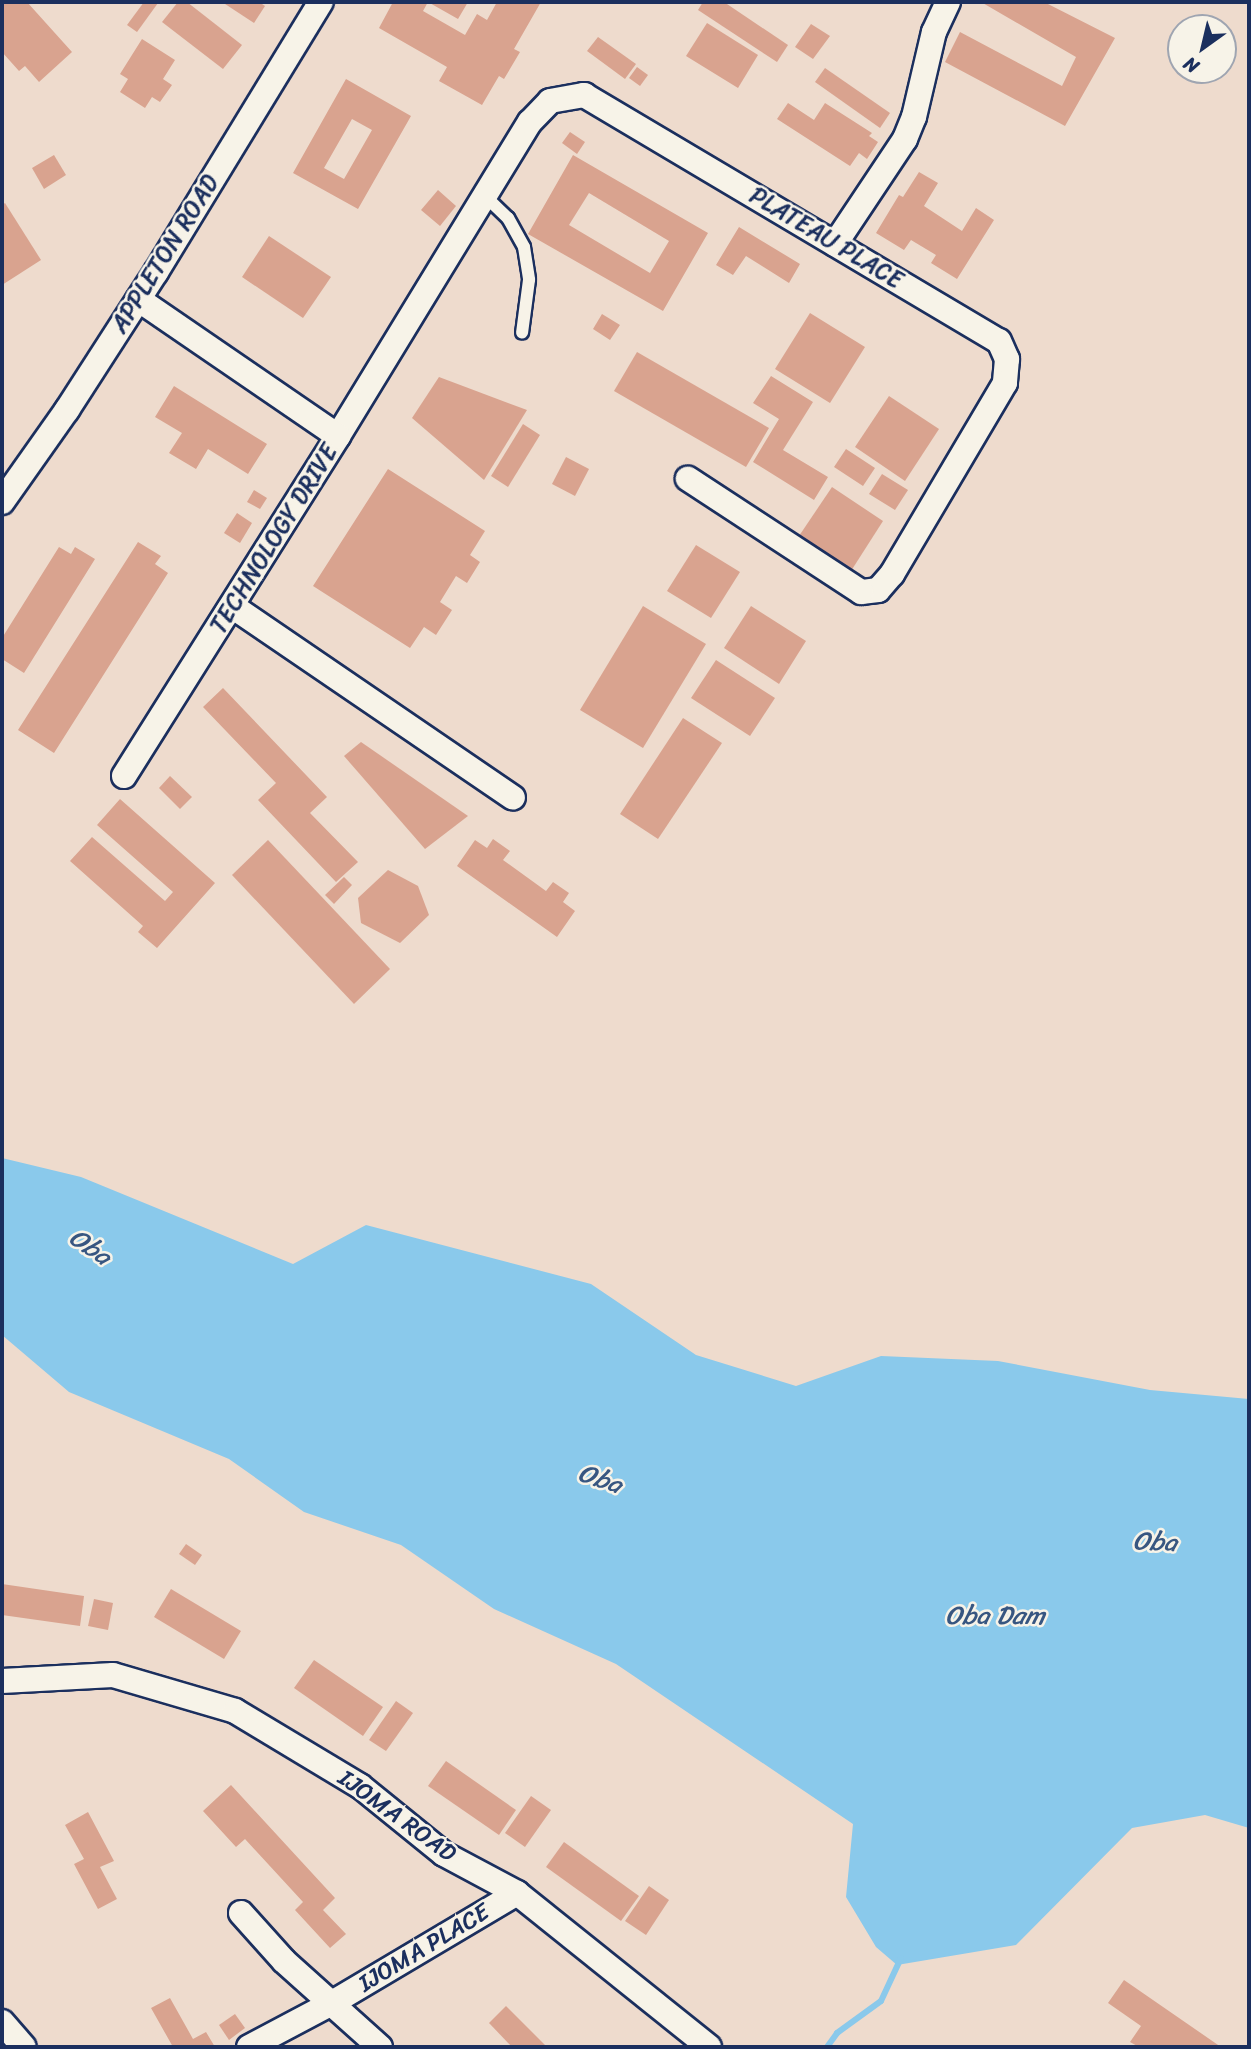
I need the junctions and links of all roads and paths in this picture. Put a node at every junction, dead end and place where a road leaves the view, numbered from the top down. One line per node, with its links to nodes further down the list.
1 (321, 2): 5 (street, APPLETON ROAD)
2 (948, 2): 4 (street)
3 (485, 196): 4 (street, PLATEAU PLACE); 6 (lane); 7 (street, PLATEAU PLACE)
4 (835, 244): 8 (street, PLATEAU PLACE)
5 (138, 299): 7 (street, TECHNOLOGY DRIVE); 9 (street, APPLETON ROAD)
6 (522, 333)
7 (338, 436): 10 (street, TECHNOLOGY DRIVE)
8 (688, 479)
9 (2, 502)
10 (232, 606): 11 (street, TECHNOLOGY DRIVE); 12 (street)
11 (124, 776)
12 (513, 798)
13 (2, 1681): 14 (street, IJOMA ROAD)
14 (517, 1893): 16 (street, IJOMA PLACE); 21 (street, IJOMA ROAD)
15 (241, 1913): 16 (street, IJOMA PLACE)
16 (332, 2003): 19 (street, IJOMA PLACE); 20 (street, IJOMA PLACE)
17 (2, 2022): 18 (street)
18 (24, 2047)
19 (249, 2047)
20 (380, 2047)
21 (709, 2047)

